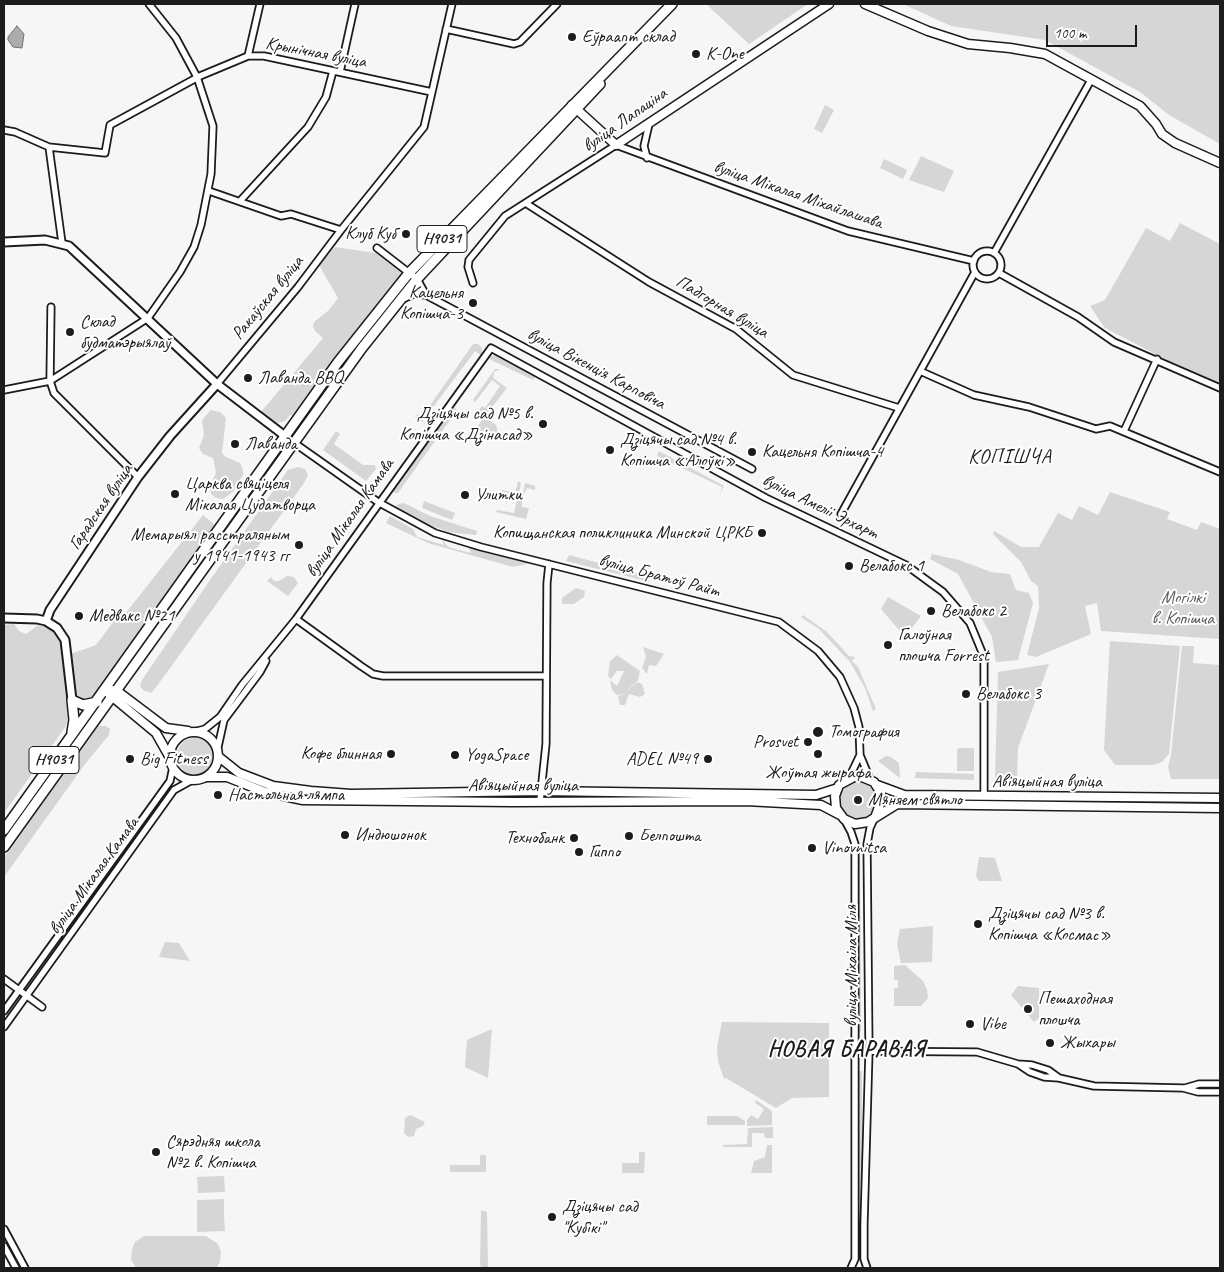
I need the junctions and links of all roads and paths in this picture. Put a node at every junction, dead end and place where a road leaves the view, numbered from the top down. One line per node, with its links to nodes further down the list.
1 (149, 4): 13 (street)
2 (260, 4): 10 (street)
3 (355, 4): 12 (street)
4 (452, 4): 9 (street, Ракаўская вуліца)
5 (557, 4): 9 (street)
6 (672, 4): 16 (main road, Н9031)
7 (829, 4): 17 (main road, вуліца Лапаціна)
8 (865, 4): 14 (main road)
9 (446, 29): 15 (street, Ракаўская вуліца)
10 (248, 56): 11 (street, Крынічная вуліца); 13 (street, Крынічная вуліца)
11 (333, 71): 12 (street, Крынічная вуліца); 24 (street)
12 (340, 72): 15 (street, Крынічная вуліца)
13 (197, 77): 20 (street, Крынічная вуліца); 23 (street)
14 (1092, 80): 22 (main road); 30 (street)
15 (432, 92): 26 (street, Ракаўская вуліца)
16 (574, 108): 19 (main road); 34 (main road, Н9031)
17 (650, 120): 19 (main road, вуліца Лапаціна); 21 (street)
18 (4, 130): 20 (street)
19 (616, 145): 21 (street, вуліца Мікалая Міхайлашава); 25 (street, вуліца Лапаціна)
20 (49, 147): 28 (street)
21 (647, 158): 31 (street, вуліца Мікалая Міхайлашава)
22 (1220, 163)
23 (209, 191): 24 (street); 39 (street)
24 (240, 201): 26 (street)
25 (527, 204): 35 (street, вуліца Лапаціна); 47 (street, Падгорная вуліца)
26 (341, 230): 44 (street, Ракаўская вуліца)
27 (4, 242): 28 (street)
28 (62, 243): 39 (street)
29 (377, 248): 34 (street)
30 (994, 253): 31 (street); 33 (street)
31 (974, 261): 32 (street)
32 (975, 272): 33 (street); 42 (street)
33 (999, 273): 41 (street)
34 (413, 276): 36 (street); 37 (main road, Н9031)
35 (474, 283)
36 (426, 295): 37 (street); 51 (street, вуліца Вікенція Карповіча)
37 (394, 299): 49 (main road, Н9031); 50 (main road, Н9031)
38 (50, 307): 43 (street)
39 (148, 318): 43 (street); 44 (street)
40 (491, 348): 54 (street, вуліца Мікалая Камава); 80 (street, вуліца Амеліі Эрхарт)
41 (1157, 359): 45 (street); 48 (street)
42 (920, 371): 47 (street); 48 (street)
43 (50, 382): 46 (street); 53 (street)
44 (217, 384): 49 (street); 53 (street, Гарадская вуліца)
45 (1220, 388)
46 (4, 390)
47 (900, 408): 55 (street)
48 (1124, 431): 52 (street)
49 (285, 436): 50 (main road); 62 (main road, Н9031)
50 (293, 442): 54 (street, вуліца Братоў Райт); 63 (main road, Н9031)
51 (752, 469)
52 (1220, 472)
53 (138, 477): 59 (street, Гарадская вуліца)
54 (378, 502): 56 (street, вуліца Братоў Райт); 58 (street, вуліца Мікалая Камава)
55 (841, 514)
56 (549, 564): 61 (street); 69 (street, вуліца Братоў Райт)
57 (4, 618): 59 (street)
58 (296, 619): 60 (street, вуліца Мікалая Камава); 61 (street)
59 (46, 620): 64 (street)
60 (268, 656): 66 (street, вуліца Мікалая Камава); 68 (street, вуліца Мікалая Камава)
61 (546, 676): 79 (street)
62 (106, 689): 63 (main road); 65 (main road, Н9031)
63 (114, 695): 66 (main road); 71 (main road); 87 (main road, Н9031)
64 (72, 700): 65 (main road); 67 (main road)
65 (97, 702): 67 (main road, Н9031)
66 (194, 732): 68 (main road); 71 (main road)
67 (70, 738): 86 (main road, Н9031)
68 (218, 748): 70 (main road)
69 (860, 755): 74 (street); 75 (street)
70 (219, 757): 73 (main road); 79 (main road, Авіяцыйная вуліца)
71 (170, 758): 72 (main road)
72 (172, 767): 76 (main road); 89 (street, вуліца Мікалая Камава)
73 (206, 777): 76 (main road); 82 (main road, Авіяцыйная вуліца)
74 (848, 778): 75 (main road); 78 (main road)
75 (870, 779): 77 (main road)
76 (192, 780): 90 (street, вуліца Мікалая Камава)
77 (876, 785): 80 (main road, Авіяцыйная вуліца); 84 (main road)
78 (838, 788): 79 (main road, Авіяцыйная вуліца); 85 (main road)
79 (541, 791): 82 (street)
80 (984, 796): 81 (main road, Авіяцыйная вуліца)
81 (1220, 798)
82 (540, 801): 85 (main road, Авіяцыйная вуліца)
83 (1220, 808): 84 (main road)
84 (876, 816): 85 (main road); 95 (street, вуліца Міхаіла Міля)
85 (842, 817): 94 (street, вуліца Міхаіла Міля)
86 (4, 830)
87 (4, 847)
88 (4, 979): 89 (street)
89 (19, 990): 90 (street); 92 (street, вуліца Мікалая Камава)
90 (26, 996): 91 (street); 93 (street, вуліца Мікалая Камава)
91 (42, 1007)
92 (4, 1011)
93 (4, 1028)
94 (855, 1051): 95 (street); 103 (street, вуліца Міхаіла Міля)
95 (869, 1051): 97 (street); 104 (street, вуліца Міхаіла Міля)
96 (1220, 1084): 97 (street)
97 (1183, 1088): 98 (street)
98 (1220, 1092)
99 (4, 1229): 102 (street)
100 (4, 1246): 101 (street)
101 (16, 1268)
102 (25, 1268)
103 (851, 1268)
104 (866, 1268)

